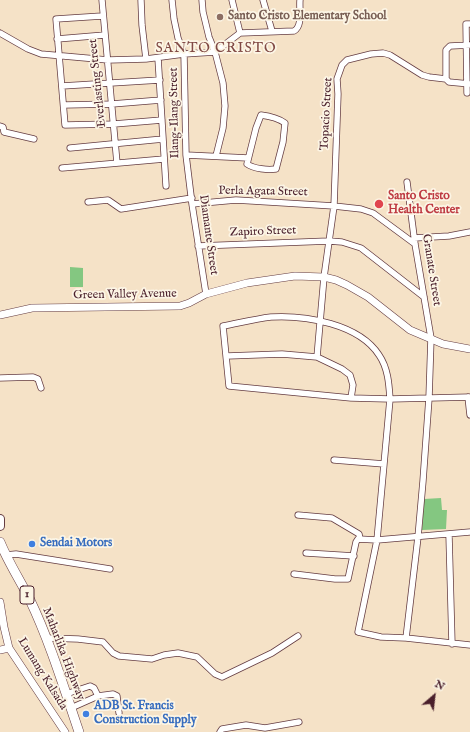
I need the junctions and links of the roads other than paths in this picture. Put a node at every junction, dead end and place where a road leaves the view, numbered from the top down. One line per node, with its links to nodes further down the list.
1 (102, 0): 8 (street, Everlasting Street)
2 (142, 0): 20 (street)
3 (172, 0): 17 (street, Ilang-Ilang Street)
4 (202, 0): 16 (street)
5 (232, 0): 12 (street)
6 (263, 0): 10 (street)
7 (300, 0): 10 (street)
8 (102, 16): 13 (street, Everlasting Street); 14 (street)
9 (470, 24): 15 (street)
10 (272, 31): 12 (street)
11 (0, 33): 18 (street)
12 (240, 33): 16 (street)
13 (105, 35): 14 (street); 21 (street, Everlasting Street)
14 (57, 40): 18 (street)
15 (468, 45): 22 (street); 23 (street)
16 (215, 52): 17 (street); 40 (street)
17 (184, 54): 19 (street); 39 (street, Ilang-Ilang Street)
18 (59, 56): 21 (street); 27 (street)
19 (158, 58): 20 (street); 24 (street)
20 (146, 59): 21 (street)
21 (108, 60): 25 (street, Everlasting Street)
22 (468, 66): 26 (street)
23 (446, 79): 26 (street, Topacio Street); 50 (street, Topacio Street)
24 (160, 80): 25 (street); 29 (street)
25 (110, 83): 27 (street); 30 (street, Everlasting Street)
26 (468, 84): 28 (street)
27 (62, 86): 31 (street)
28 (467, 93)
29 (161, 100): 30 (street); 32 (street)
30 (112, 104): 31 (street); 33 (street, Everlasting Street)
31 (64, 106): 33 (street)
32 (162, 120): 33 (street); 36 (street)
33 (114, 124): 37 (street, Everlasting Street)
34 (0, 126): 35 (street)
35 (34, 139)
36 (163, 139): 37 (street); 42 (street)
37 (116, 143): 38 (street); 43 (street, Everlasting Street)
38 (70, 148)
39 (186, 155): 40 (street); 45 (street, Ilang-Ilang Street)
40 (216, 156): 41 (street)
41 (248, 158): 41 (street)
42 (164, 159): 43 (street); 47 (street)
43 (117, 163): 44 (street)
44 (62, 168)
45 (189, 180): 48 (street, Diamante Street)
46 (407, 182): 52 (street, Granate Street)
47 (166, 186)
48 (192, 201): 49 (street, Perla Agata Street); 50 (street, Perla Agata Street); 55 (street, Diamante Street)
49 (88, 202)
50 (334, 206): 53 (street, Topacio Street); 54 (street, Perla Agata Street)
51 (470, 232): 52 (street)
52 (414, 238): 54 (street, Granate Street)
53 (329, 241): 55 (street, Zapiro Street); 56 (street, Topacio Street); 58 (street, Zapiro Street)
54 (415, 244): 58 (street, Granate Street)
55 (198, 246): 57 (street, Diamante Street)
56 (324, 277): 57 (street, Green Valley Avenue); 60 (street, Topacio Street); 61 (street, Green Valley Avenue)
57 (206, 294): 59 (street, Green Valley Avenue)
58 (424, 297): 61 (street, Granate Street)
59 (0, 315)
60 (321, 320): 63 (street); 64 (street, Topacio Street); 70 (street)
61 (431, 338): 62 (street, Green Valley Avenue); 69 (street, Granate Street)
62 (470, 349)
63 (227, 356): 64 (street); 68 (street)
64 (317, 357): 68 (street)
65 (0, 378): 66 (street)
66 (42, 388)
67 (469, 397): 69 (street); 71 (street)
68 (351, 398): 70 (street)
69 (429, 398): 70 (street); 79 (street, Granate Street)
70 (390, 399): 73 (street)
71 (470, 415)
72 (334, 460): 73 (street)
73 (384, 464): 81 (street)
74 (298, 515): 80 (street)
75 (0, 519): 76 (main road)
76 (0, 526)
77 (470, 532): 78 (street)
78 (449, 535): 79 (street); 92 (street)
79 (418, 537): 81 (street); 91 (street, Granate Street)
80 (360, 540): 81 (street); 85 (street)
81 (377, 540): 91 (street)
82 (0, 542): 84 (main road, Maharlika Highway / 1)
83 (306, 553): 85 (street)
84 (6, 555): 86 (street); 90 (main road, Maharlika Highway / 1)
85 (354, 556): 87 (street)
86 (110, 569)
87 (294, 574)
88 (0, 602): 94 (street, Lumang Kalsada)
89 (298, 636): 90 (street)
90 (46, 638): 96 (main road, Maharlika Highway / 1)
91 (406, 638): 92 (street)
92 (452, 644): 93 (street)
93 (470, 646)
94 (10, 648): 95 (street); 101 (street, Lumang Kalsada)
95 (0, 650)
96 (66, 694): 97 (street); 98 (main road, Maharlika Highway / 1)
97 (98, 696): 98 (street); 99 (street)
98 (71, 708): 102 (main road, Maharlika Highway / 1)
99 (119, 713)
100 (299, 722): 103 (street)
101 (65, 732)
102 (79, 732)
103 (220, 732)

